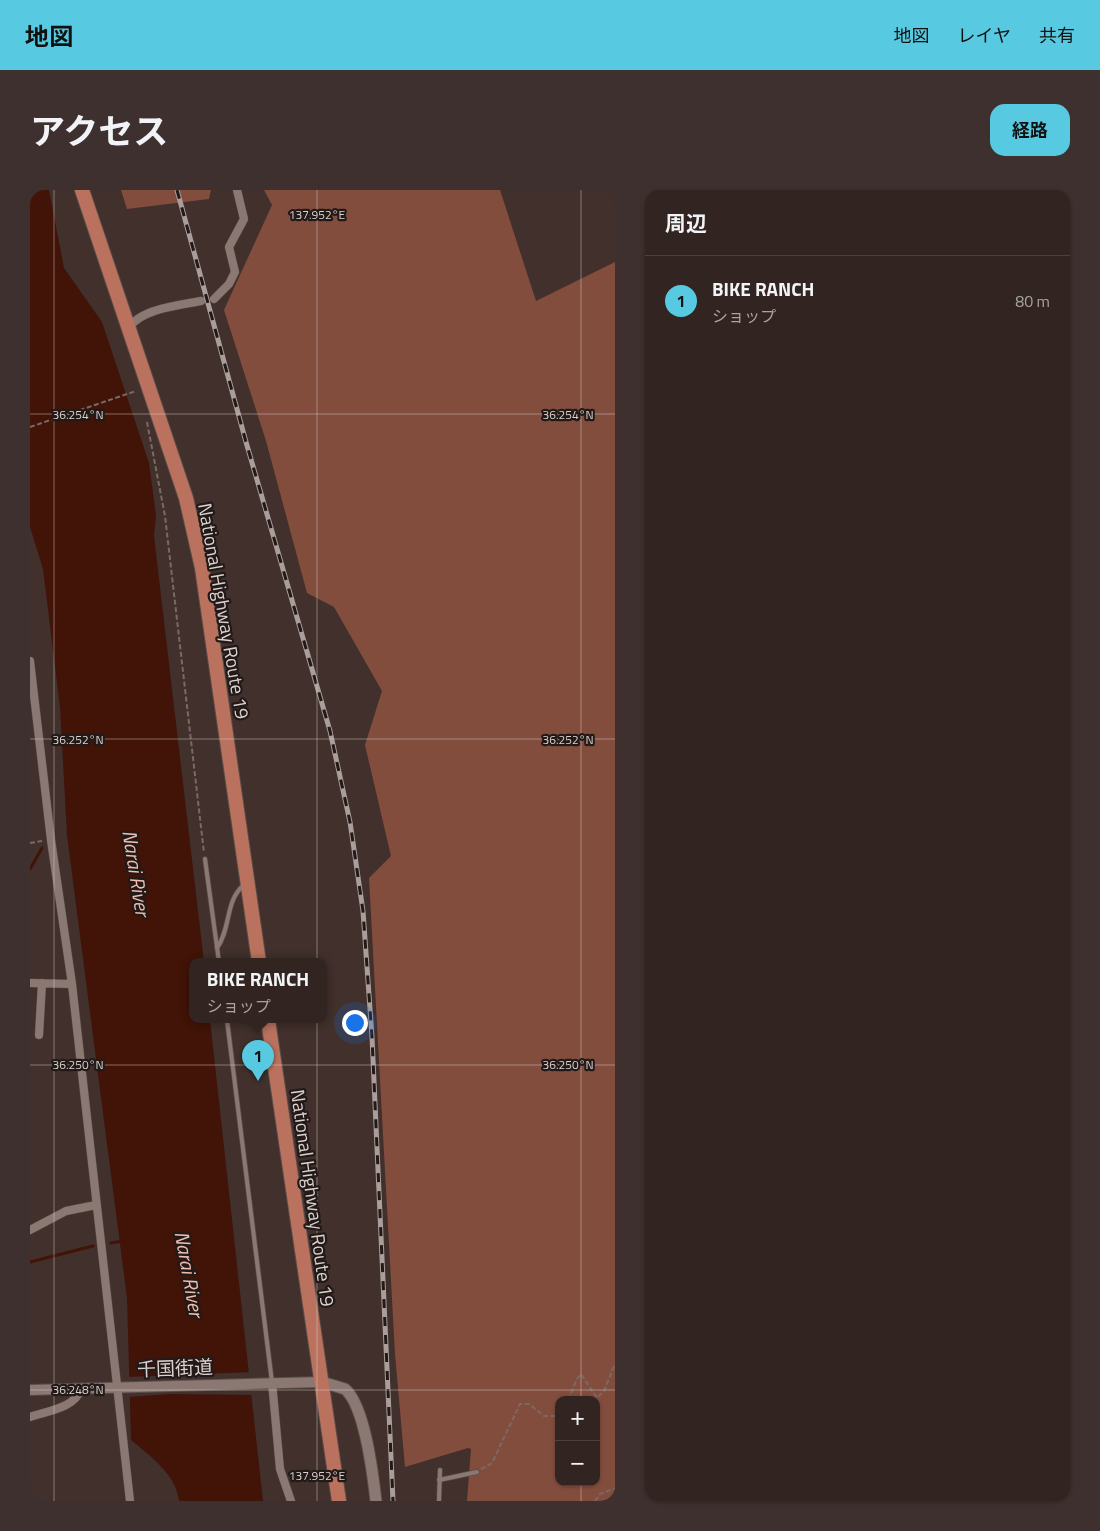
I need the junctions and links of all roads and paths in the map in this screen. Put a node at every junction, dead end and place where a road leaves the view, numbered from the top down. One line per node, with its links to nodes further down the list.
1 (82, 190): 5 (highway, National Highway Route 19)
2 (237, 190): 3 (street)
3 (214, 299)
4 (201, 301): 5 (street)
5 (129, 328): 13 (highway, National Highway Route 19)
6 (136, 391): 8 (path)
7 (147, 422): 12 (path)
8 (30, 427)
9 (30, 661): 10 (street)
10 (51, 840): 11 (path); 19 (street)
11 (30, 843)
12 (205, 859): 14 (lane)
13 (247, 882): 14 (lane); 16 (highway, National Highway Route 19)
14 (217, 948): 15 (lane)
15 (218, 958)
16 (258, 958)
17 (30, 983): 18 (street)
18 (42, 983): 19 (street); 22 (street)
19 (72, 984): 23 (street)
20 (226, 1023): 27 (lane)
21 (268, 1023): 26 (highway, National Highway Route 19)
22 (39, 1035)
23 (96, 1205): 24 (street); 28 (street)
24 (30, 1230)
25 (615, 1364): 33 (path)
26 (322, 1382): 27 (street, 千国街道); 42 (highway, National Highway Route 19); 43 (main road)
27 (269, 1383): 28 (street, 千国街道); 41 (street)
28 (122, 1387): 29 (street, 千国街道); 40 (street)
29 (81, 1389): 30 (street, 千国街道); 35 (street)
30 (30, 1390)
31 (570, 1396): 32 (path)
32 (595, 1396)
33 (598, 1396)
34 (555, 1416): 37 (path)
35 (30, 1417)
36 (440, 1470): 38 (lane)
37 (477, 1472): 38 (lane)
38 (440, 1480): 44 (lane)
39 (615, 1488): 45 (path)
40 (130, 1501)
41 (291, 1501)
42 (339, 1501)
43 (376, 1501)
44 (439, 1501)
45 (595, 1501)

